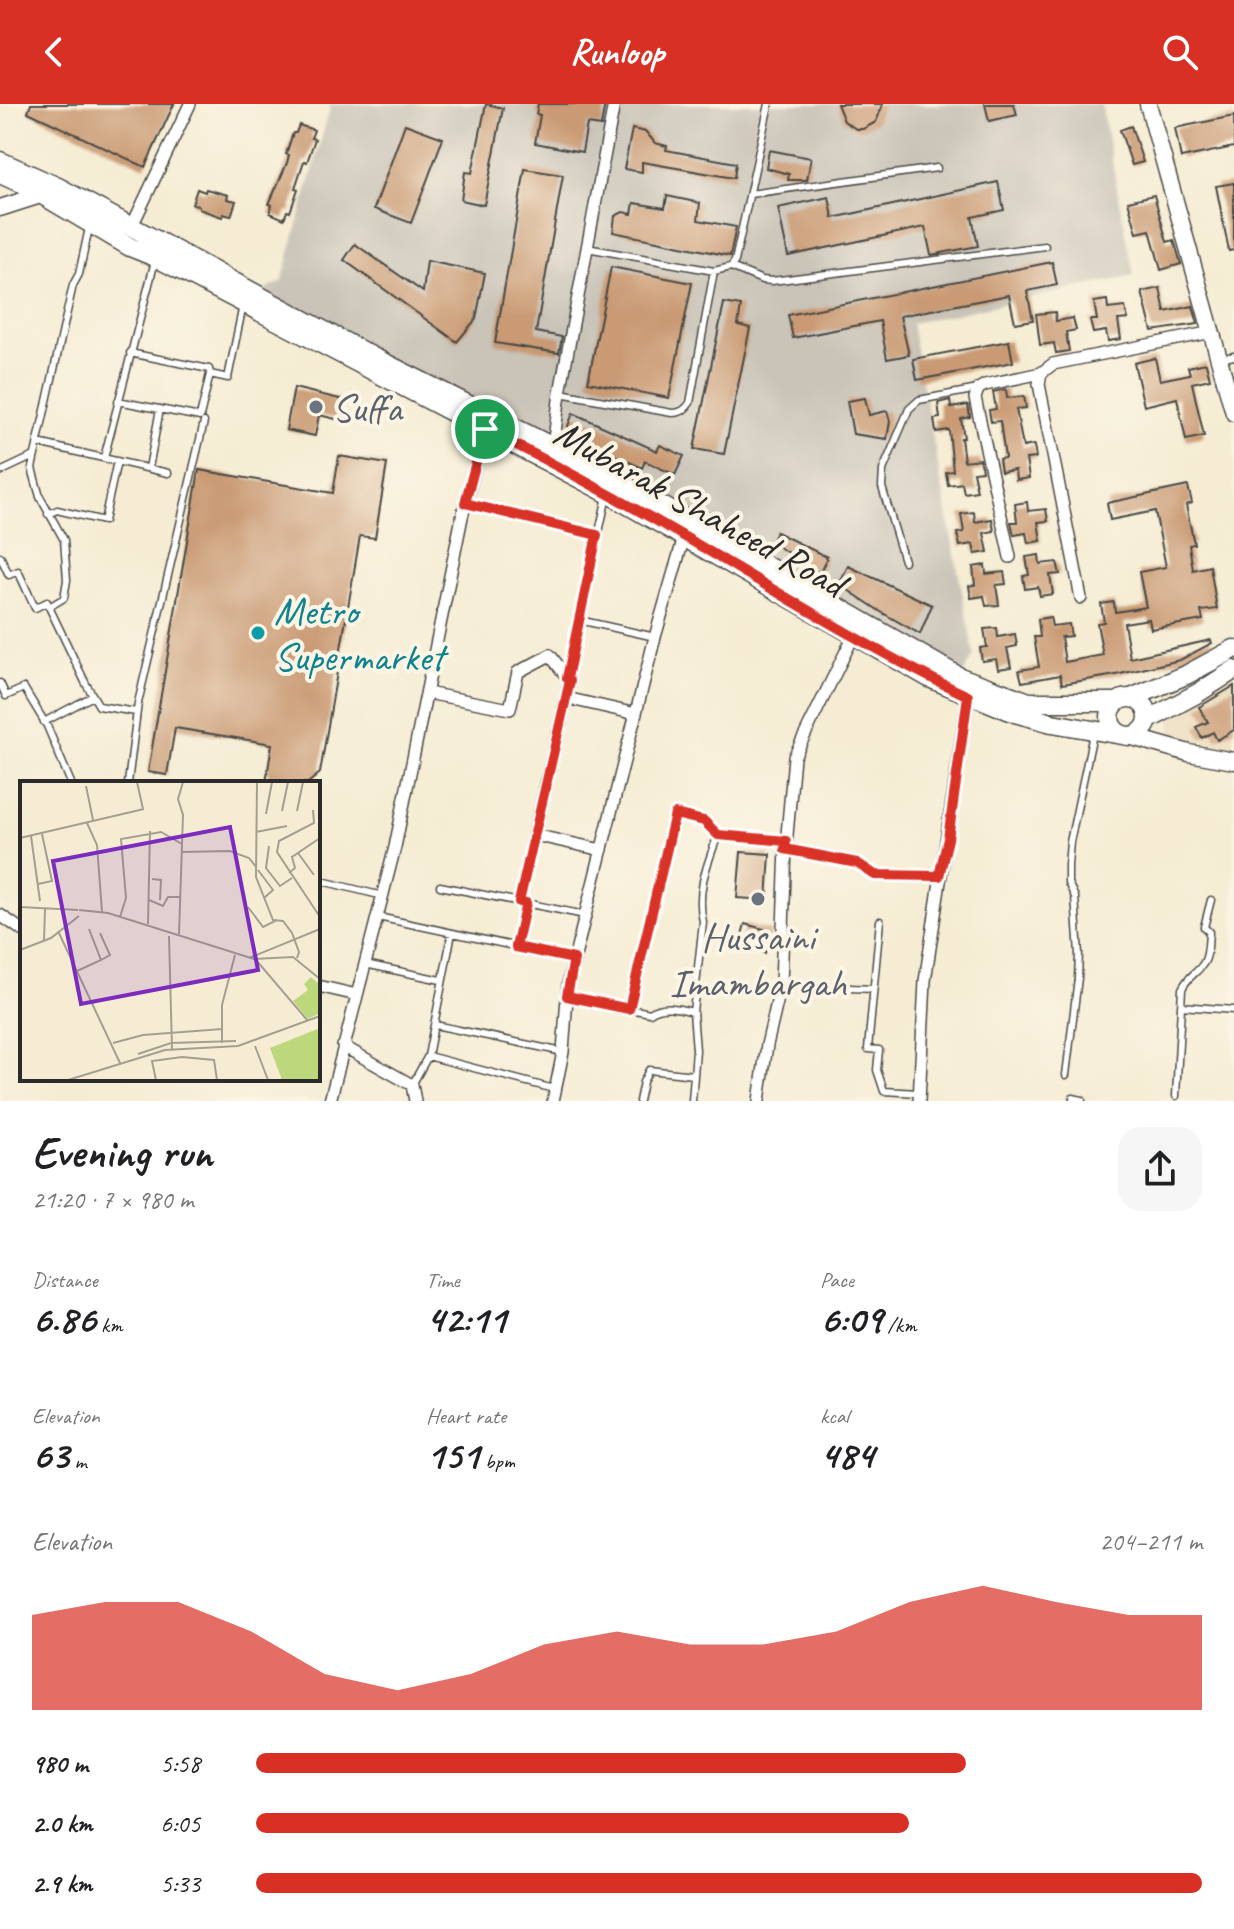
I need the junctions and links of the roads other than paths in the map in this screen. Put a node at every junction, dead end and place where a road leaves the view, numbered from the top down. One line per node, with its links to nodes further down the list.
1 (190, 104): 12 (street)
2 (614, 104): 14 (street)
3 (769, 104): 9 (lane)
4 (1148, 104): 19 (street)
5 (0, 161): 8 (main road, Mubarak Shaheed Road)
6 (937, 168): 9 (lane)
7 (0, 174): 8 (main road, Mubarak Shaheed Road)
8 (51, 192): 10 (street); 11 (main road, Mubarak Shaheed Road); 12 (main road, Mubarak Shaheed Road)
9 (750, 194): 16 (lane)
10 (0, 208)
11 (90, 225): 15 (main road, Mubarak Shaheed Road); 31 (lane)
12 (131, 228): 32 (main road, Mubarak Shaheed Road)
13 (1045, 246): 16 (lane)
14 (587, 248): 17 (lane); 25 (street)
15 (155, 257): 18 (main road, Mubarak Shaheed Road); 20 (lane)
16 (731, 267): 17 (lane)
17 (714, 271): 25 (lane)
18 (243, 304): 23 (lane); 30 (main road, Mubarak Shaheed Road)
19 (1212, 332): 21 (street); 22 (street)
20 (130, 353): 23 (lane); 26 (lane)
21 (1227, 358): 28 (street)
22 (1041, 373): 24 (street); 49 (street)
23 (210, 374): 27 (lane)
24 (978, 389): 45 (street); 46 (lane)
25 (560, 393): 32 (street)
26 (118, 401): 27 (lane); 34 (lane)
27 (160, 409): 36 (lane)
28 (1234, 413)
29 (204, 422): 63 (lane)
30 (485, 429): 39 (main road, Mubarak Shaheed Road); 40 (street)
31 (38, 443): 33 (lane); 34 (lane)
32 (553, 447): 62 (main road, Mubarak Shaheed Road)
33 (34, 456): 37 (lane); 41 (lane)
34 (104, 458): 35 (lane)
35 (117, 461): 36 (lane); 41 (lane)
36 (149, 468): 38 (lane)
37 (0, 472)
38 (168, 473)
39 (607, 493): 42 (lane); 43 (main road, Mubarak Shaheed Road)
40 (465, 503): 42 (lane); 58 (street)
41 (48, 514): 50 (lane)
42 (597, 535): 51 (lane)
43 (684, 537): 52 (main road, Mubarak Shaheed Road); 53 (street)
44 (0, 556): 47 (lane)
45 (1010, 557)
46 (904, 561)
47 (9, 575): 48 (lane); 50 (lane)
48 (0, 580)
49 (1081, 598)
50 (49, 607): 59 (lane)
51 (579, 620): 53 (lane); 56 (lane)
52 (854, 635): 60 (main road, Mubarak Shaheed Road); 75 (street)
53 (655, 637): 64 (street)
54 (1234, 649): 62 (main road)
55 (1234, 670): 66 (main road)
56 (567, 678): 58 (street); 61 (street)
57 (0, 683): 65 (lane)
58 (427, 693): 80 (street)
59 (93, 696): 63 (lane); 65 (lane)
60 (968, 696): 67 (main road, Mubarak Shaheed Road); 77 (street)
61 (566, 698): 64 (street); 73 (street)
62 (1124, 700): 66 (main road); 68 (main road)
63 (136, 712): 72 (lane)
64 (636, 714): 76 (street)
65 (44, 722): 71 (lane)
66 (1147, 722): 68 (main road); 69 (street)
67 (1094, 730): 68 (main road, Mubarak Shaheed Road); 107 (lane)
68 (1126, 735): 69 (street, Mubarak Shaheed Road)
69 (1172, 749): 70 (street, Mubarak Shaheed Road)
70 (1234, 761)
71 (70, 781)
72 (128, 781)
73 (534, 835): 76 (street); 82 (lane)
74 (718, 835): 75 (lane); 99 (lane); 101 (lane)
75 (786, 845): 77 (lane); 93 (street)
76 (602, 850): 84 (street)
77 (939, 876): 111 (street)
78 (320, 880): 80 (lane)
79 (440, 886): 82 (lane)
80 (383, 896): 85 (street)
81 (1211, 900): 98 (lane)
82 (522, 902): 84 (lane); 89 (lane)
83 (0, 915): 87 (street)
84 (585, 915): 90 (street)
85 (378, 917): 88 (lane); 91 (street)
86 (880, 921): 95 (lane)
87 (20, 929)
88 (452, 933): 89 (lane); 92 (lane)
89 (516, 947): 90 (lane)
90 (574, 959): 97 (street)
91 (365, 964): 92 (lane); 96 (street)
92 (441, 980): 102 (lane)
93 (781, 985): 95 (lane); 117 (street)
94 (320, 986): 96 (street)
95 (873, 989): 111 (lane)
96 (357, 995): 103 (street)
97 (567, 996): 99 (lane); 104 (street)
98 (1181, 1006): 100 (lane); 110 (lane)
99 (629, 1009): 101 (lane)
100 (1234, 1010)
101 (693, 1012): 106 (lane)
102 (435, 1025): 104 (lane); 105 (lane)
103 (343, 1046): 108 (street); 113 (street)
104 (563, 1052): 109 (street)
105 (428, 1056): 108 (lane); 109 (lane)
106 (694, 1075): 115 (lane); 116 (lane)
107 (1066, 1075)
108 (412, 1085): 114 (street)
109 (554, 1095)
110 (1176, 1096)
111 (919, 1097)
112 (1082, 1100): 118 (lane)
113 (330, 1101)
114 (415, 1101)
115 (639, 1101)
116 (692, 1101)
117 (759, 1101)
118 (1073, 1101)

